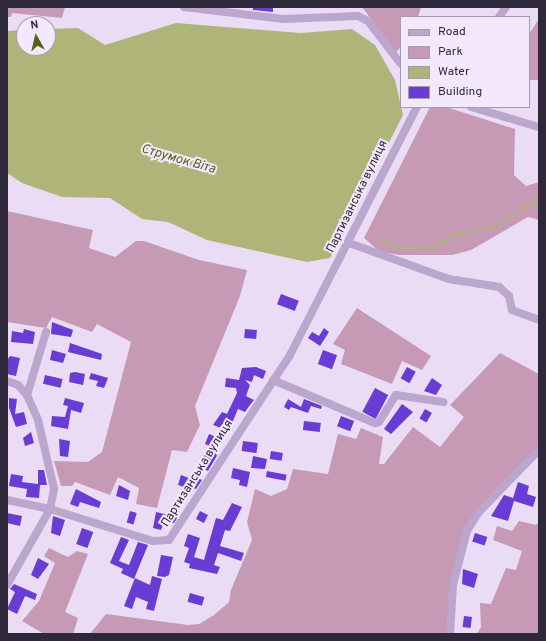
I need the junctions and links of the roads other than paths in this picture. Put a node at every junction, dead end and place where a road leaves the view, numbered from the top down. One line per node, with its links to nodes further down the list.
1 (184, 7): 4 (street)
2 (506, 7): 3 (street)
3 (500, 16)
4 (400, 63)
5 (416, 108): 8 (street, Партизанська вулиця)
6 (474, 108): 7 (street)
7 (539, 127)
8 (349, 243): 9 (street); 11 (street, Партизанська вулиця)
9 (539, 320)
10 (46, 332): 13 (street)
11 (273, 380): 14 (street); 17 (street, Партизанська вулиця)
12 (7, 381): 13 (street)
13 (27, 395): 17 (street)
14 (443, 402)
15 (539, 450): 19 (street)
16 (7, 500): 17 (street, Партизанська вулиця)
17 (50, 509): 18 (street)
18 (7, 585)
19 (450, 634)

